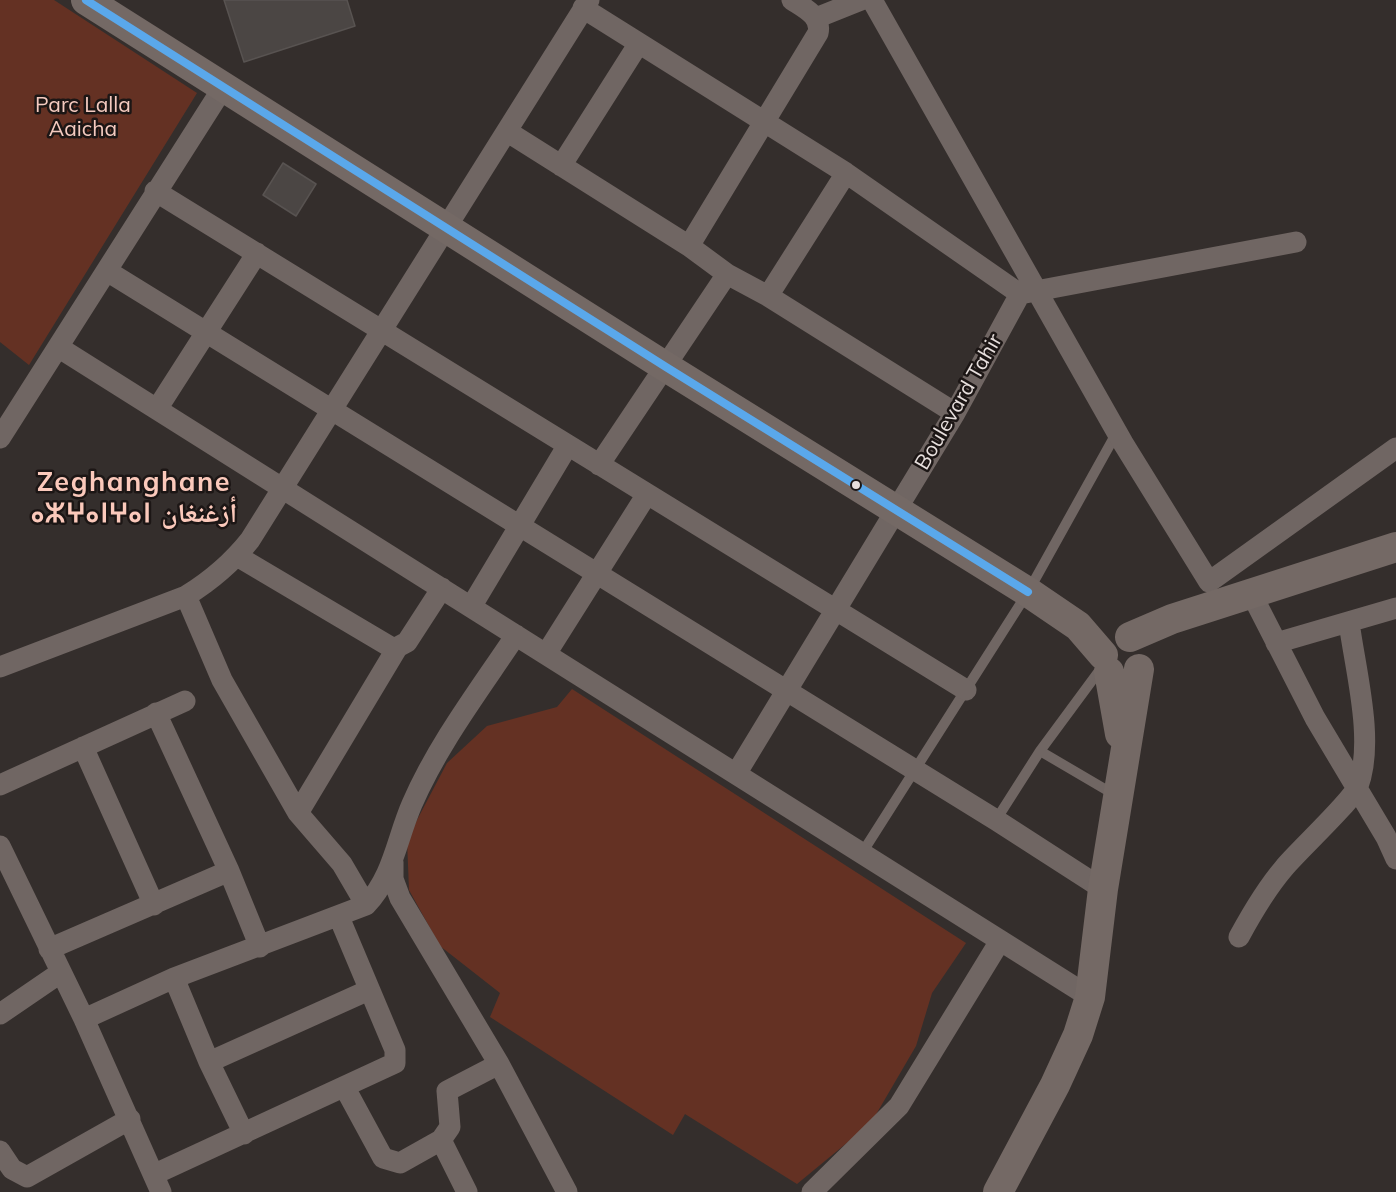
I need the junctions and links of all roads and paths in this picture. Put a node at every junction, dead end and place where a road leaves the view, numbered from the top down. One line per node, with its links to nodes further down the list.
1 (86, 0): 8 (main road)
2 (792, 0): 6 (street)
3 (861, 0): 6 (street)
4 (873, 0): 20 (street)
5 (586, 4): 7 (street); 10 (street)
6 (816, 18): 9 (street)
7 (639, 43): 9 (street); 11 (street)
8 (224, 87): 13 (street); 14 (main road)
9 (765, 122): 12 (street); 16 (street)
10 (508, 132): 11 (street); 14 (street)
11 (561, 166): 16 (street)
12 (846, 173): 20 (street); 21 (street)
13 (155, 191): 17 (street); 18 (street)
14 (447, 226): 22 (street); 25 (main road)
15 (1296, 242): 20 (street)
16 (689, 246): 19 (street)
17 (257, 253): 22 (street); 23 (street)
18 (107, 271): 23 (street); 24 (street)
19 (727, 274): 21 (street); 25 (street)
20 (1029, 293): 28 (street, Boulevard Tahir); 29 (street)
21 (768, 296): 28 (street)
22 (381, 330): 27 (street); 31 (street)
23 (206, 332): 26 (street); 27 (street)
24 (58, 347): 26 (street); 30 (street)
25 (666, 368): 33 (street); 36 (main road)
26 (157, 409): 34 (street)
27 (332, 410): 34 (street); 37 (street)
28 (955, 413): 36 (street, Boulevard Tahir)
29 (1117, 432): 42 (lane); 43 (street)
30 (0, 438)
31 (568, 445): 33 (street); 37 (street)
32 (1396, 448): 43 (street)
33 (599, 465): 35 (street)
34 (283, 488): 39 (street); 41 (street)
35 (647, 494): 40 (street); 48 (street)
36 (897, 510): 42 (main road); 48 (street, Boulevard Tahir)
37 (519, 525): 40 (street); 46 (street)
38 (1396, 547): 44 (main road)
39 (237, 556): 45 (street); 52 (street)
40 (597, 573): 53 (street); 56 (street)
41 (442, 588): 46 (street); 52 (street)
42 (1028, 592): 54 (main road); 57 (lane)
43 (1215, 593): 44 (main road); 54 (main road)
44 (1251, 593): 51 (street)
45 (186, 596): 55 (street); 67 (street)
46 (471, 607): 50 (street)
47 (1396, 608): 49 (street)
48 (836, 610): 56 (street, Boulevard Tahir); 57 (street)
49 (1349, 622): 51 (street); 65 (street)
50 (516, 635): 53 (street); 73 (street)
51 (1276, 643): 65 (street)
52 (397, 648): 67 (street)
53 (546, 654): 63 (street)
54 (1120, 656): 61 (lane); 66 (main road)
55 (0, 667)
56 (787, 690): 62 (street); 63 (street, Boulevard Tahir)
57 (966, 690): 62 (lane)
58 (184, 701): 59 (street)
59 (156, 713): 60 (street); 74 (street)
60 (83, 747): 64 (street); 77 (street)
61 (1041, 751): 66 (lane); 68 (lane)
62 (915, 769): 68 (street); 71 (lane)
63 (736, 774): 71 (street)
64 (0, 785)
65 (1357, 788): 69 (street); 79 (street)
66 (1117, 796): 75 (main road)
67 (298, 813): 76 (street)
68 (996, 820): 75 (street)
69 (1391, 836): 72 (street)
70 (0, 846): 82 (street)
71 (862, 853): 80 (street)
72 (1396, 859)
73 (393, 861): 76 (street); 90 (street)
74 (229, 871): 77 (street); 81 (street)
75 (1103, 889): 86 (main road)
76 (366, 904): 78 (street)
77 (154, 905): 82 (street)
78 (339, 917): 81 (street); 85 (street)
79 (1239, 937)
80 (1000, 941): 86 (street); 99 (street)
81 (260, 947): 84 (street)
82 (49, 949): 83 (street)
83 (60, 973): 87 (street); 88 (street)
84 (174, 978): 88 (street); 89 (street)
85 (369, 990): 89 (street); 91 (street)
86 (1090, 997): 100 (main road)
87 (0, 1014)
88 (84, 1019): 92 (street)
89 (209, 1062): 93 (street)
90 (499, 1064): 94 (street); 98 (street)
91 (345, 1088): 93 (street); 94 (street)
92 (130, 1119): 95 (street); 96 (street)
93 (244, 1134): 96 (street)
94 (441, 1140): 97 (street)
95 (0, 1151)
96 (158, 1183)
97 (467, 1192)
98 (567, 1192)
99 (812, 1192)
100 (998, 1192)

